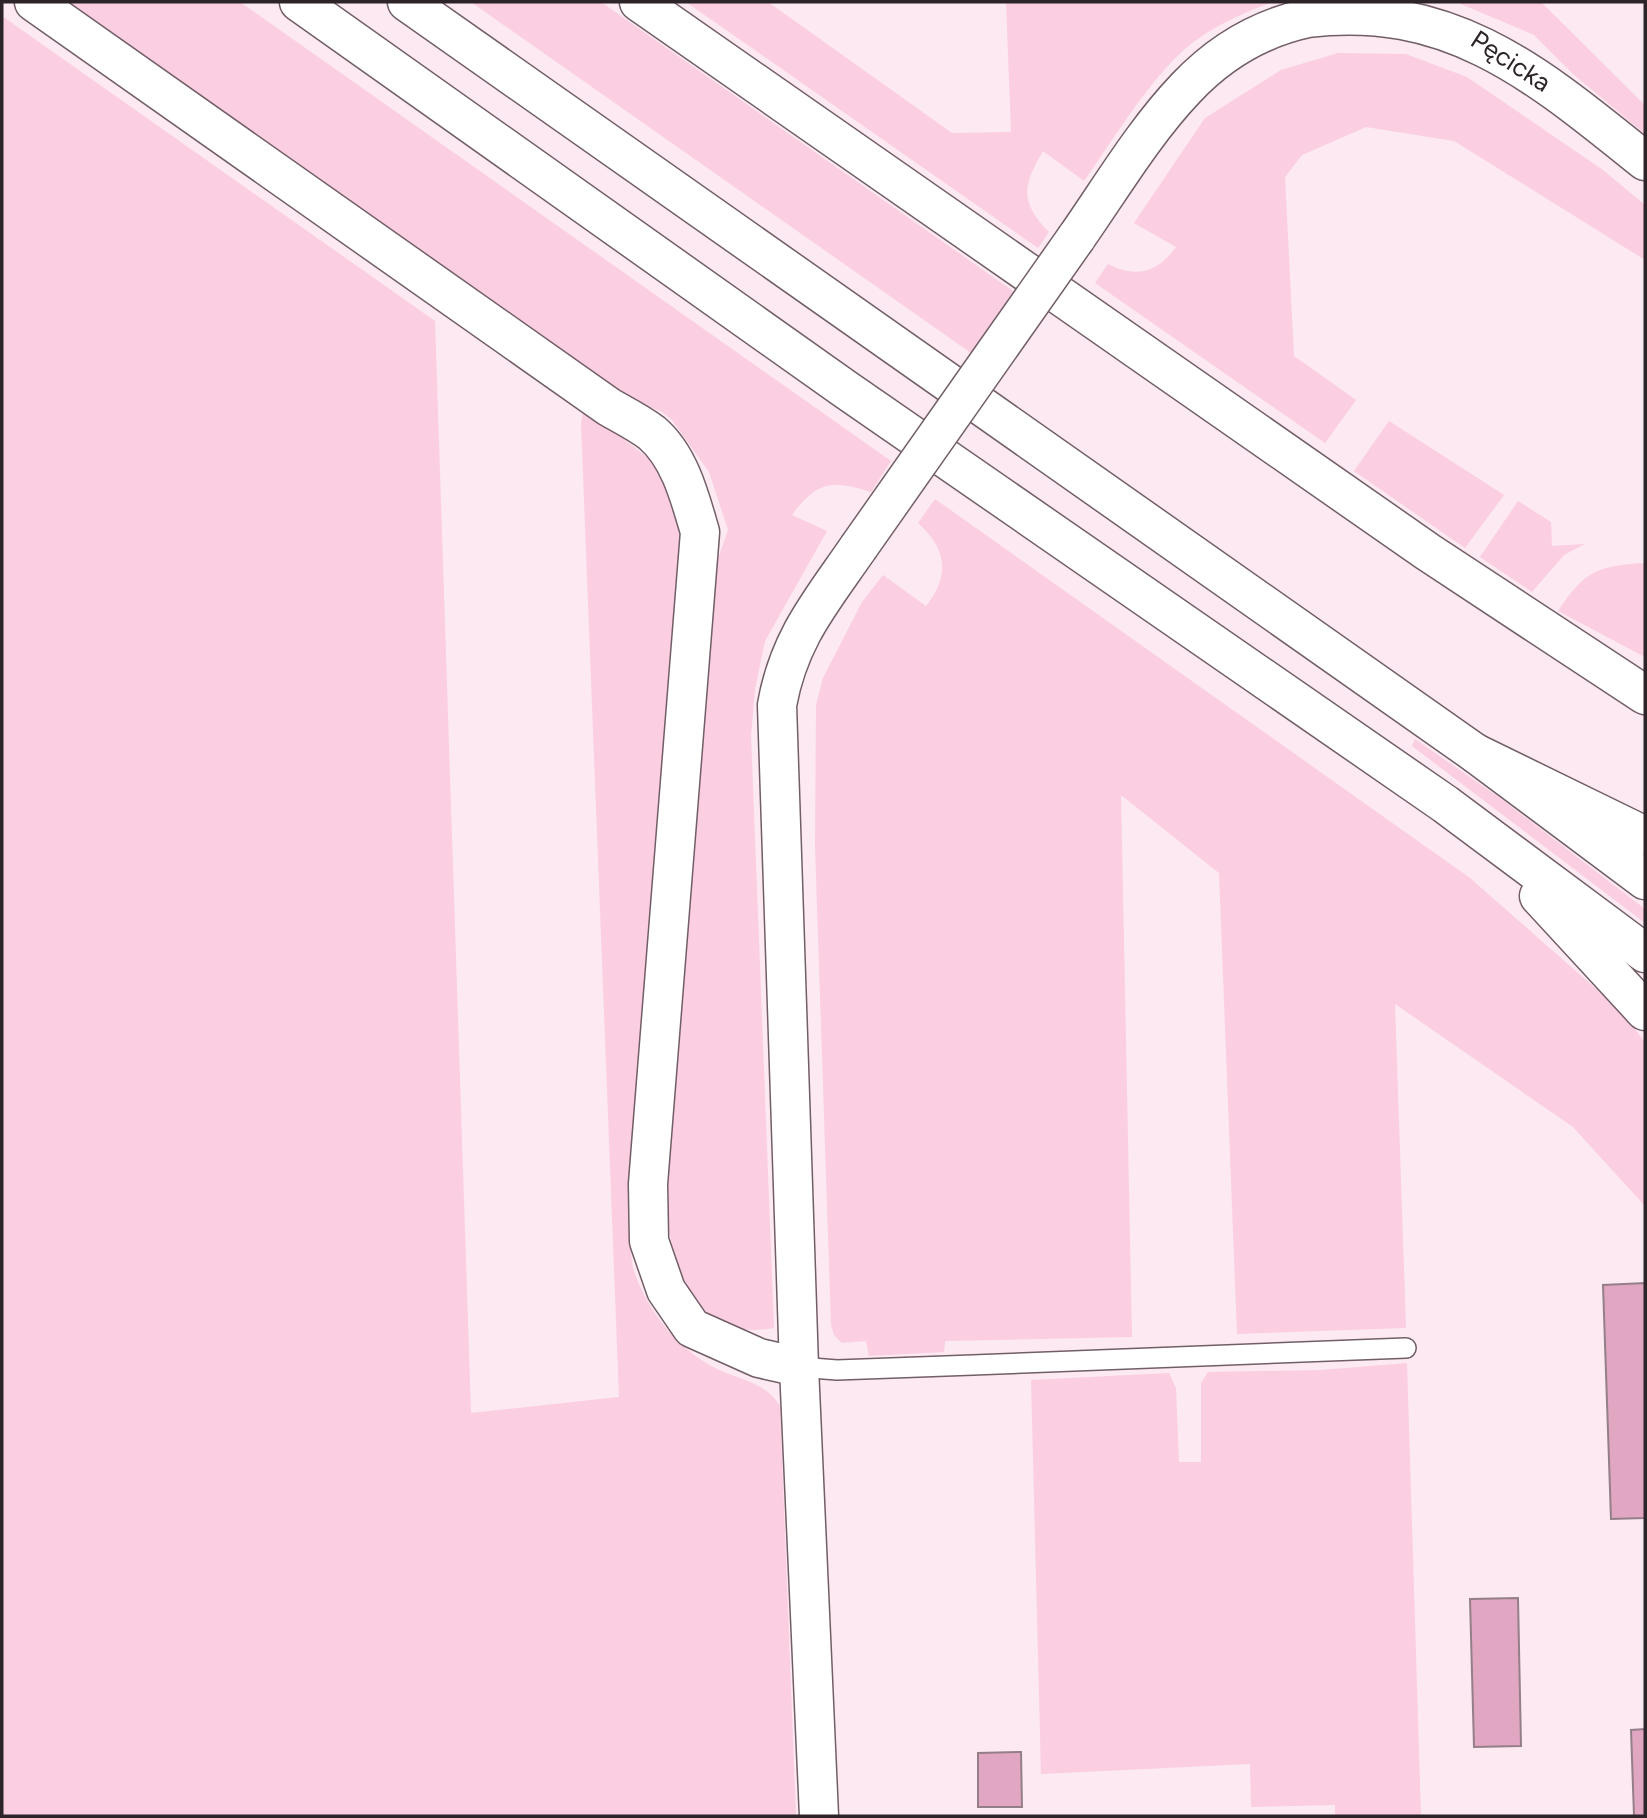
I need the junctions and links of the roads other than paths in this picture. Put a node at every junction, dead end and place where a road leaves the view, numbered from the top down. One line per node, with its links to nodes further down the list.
1 (33, 2): 15 (main road)
2 (299, 2): 9 (main road)
3 (407, 2): 8 (main road)
4 (639, 2): 7 (main road)
5 (1363, 5): 6 (main road, Pęcicka); 15 (main road, Pęcicka, bridge)
6 (1645, 161)
7 (1645, 695)
8 (1475, 753): 10 (main road); 11 (main road)
9 (1445, 804): 12 (main road); 13 (main road)
10 (1645, 836)
11 (1645, 880)
12 (1645, 953)
13 (1645, 1011)
14 (1406, 1348): 15 (lane)
15 (799, 1367): 16 (main road, Pęcicka)
16 (819, 1816)

